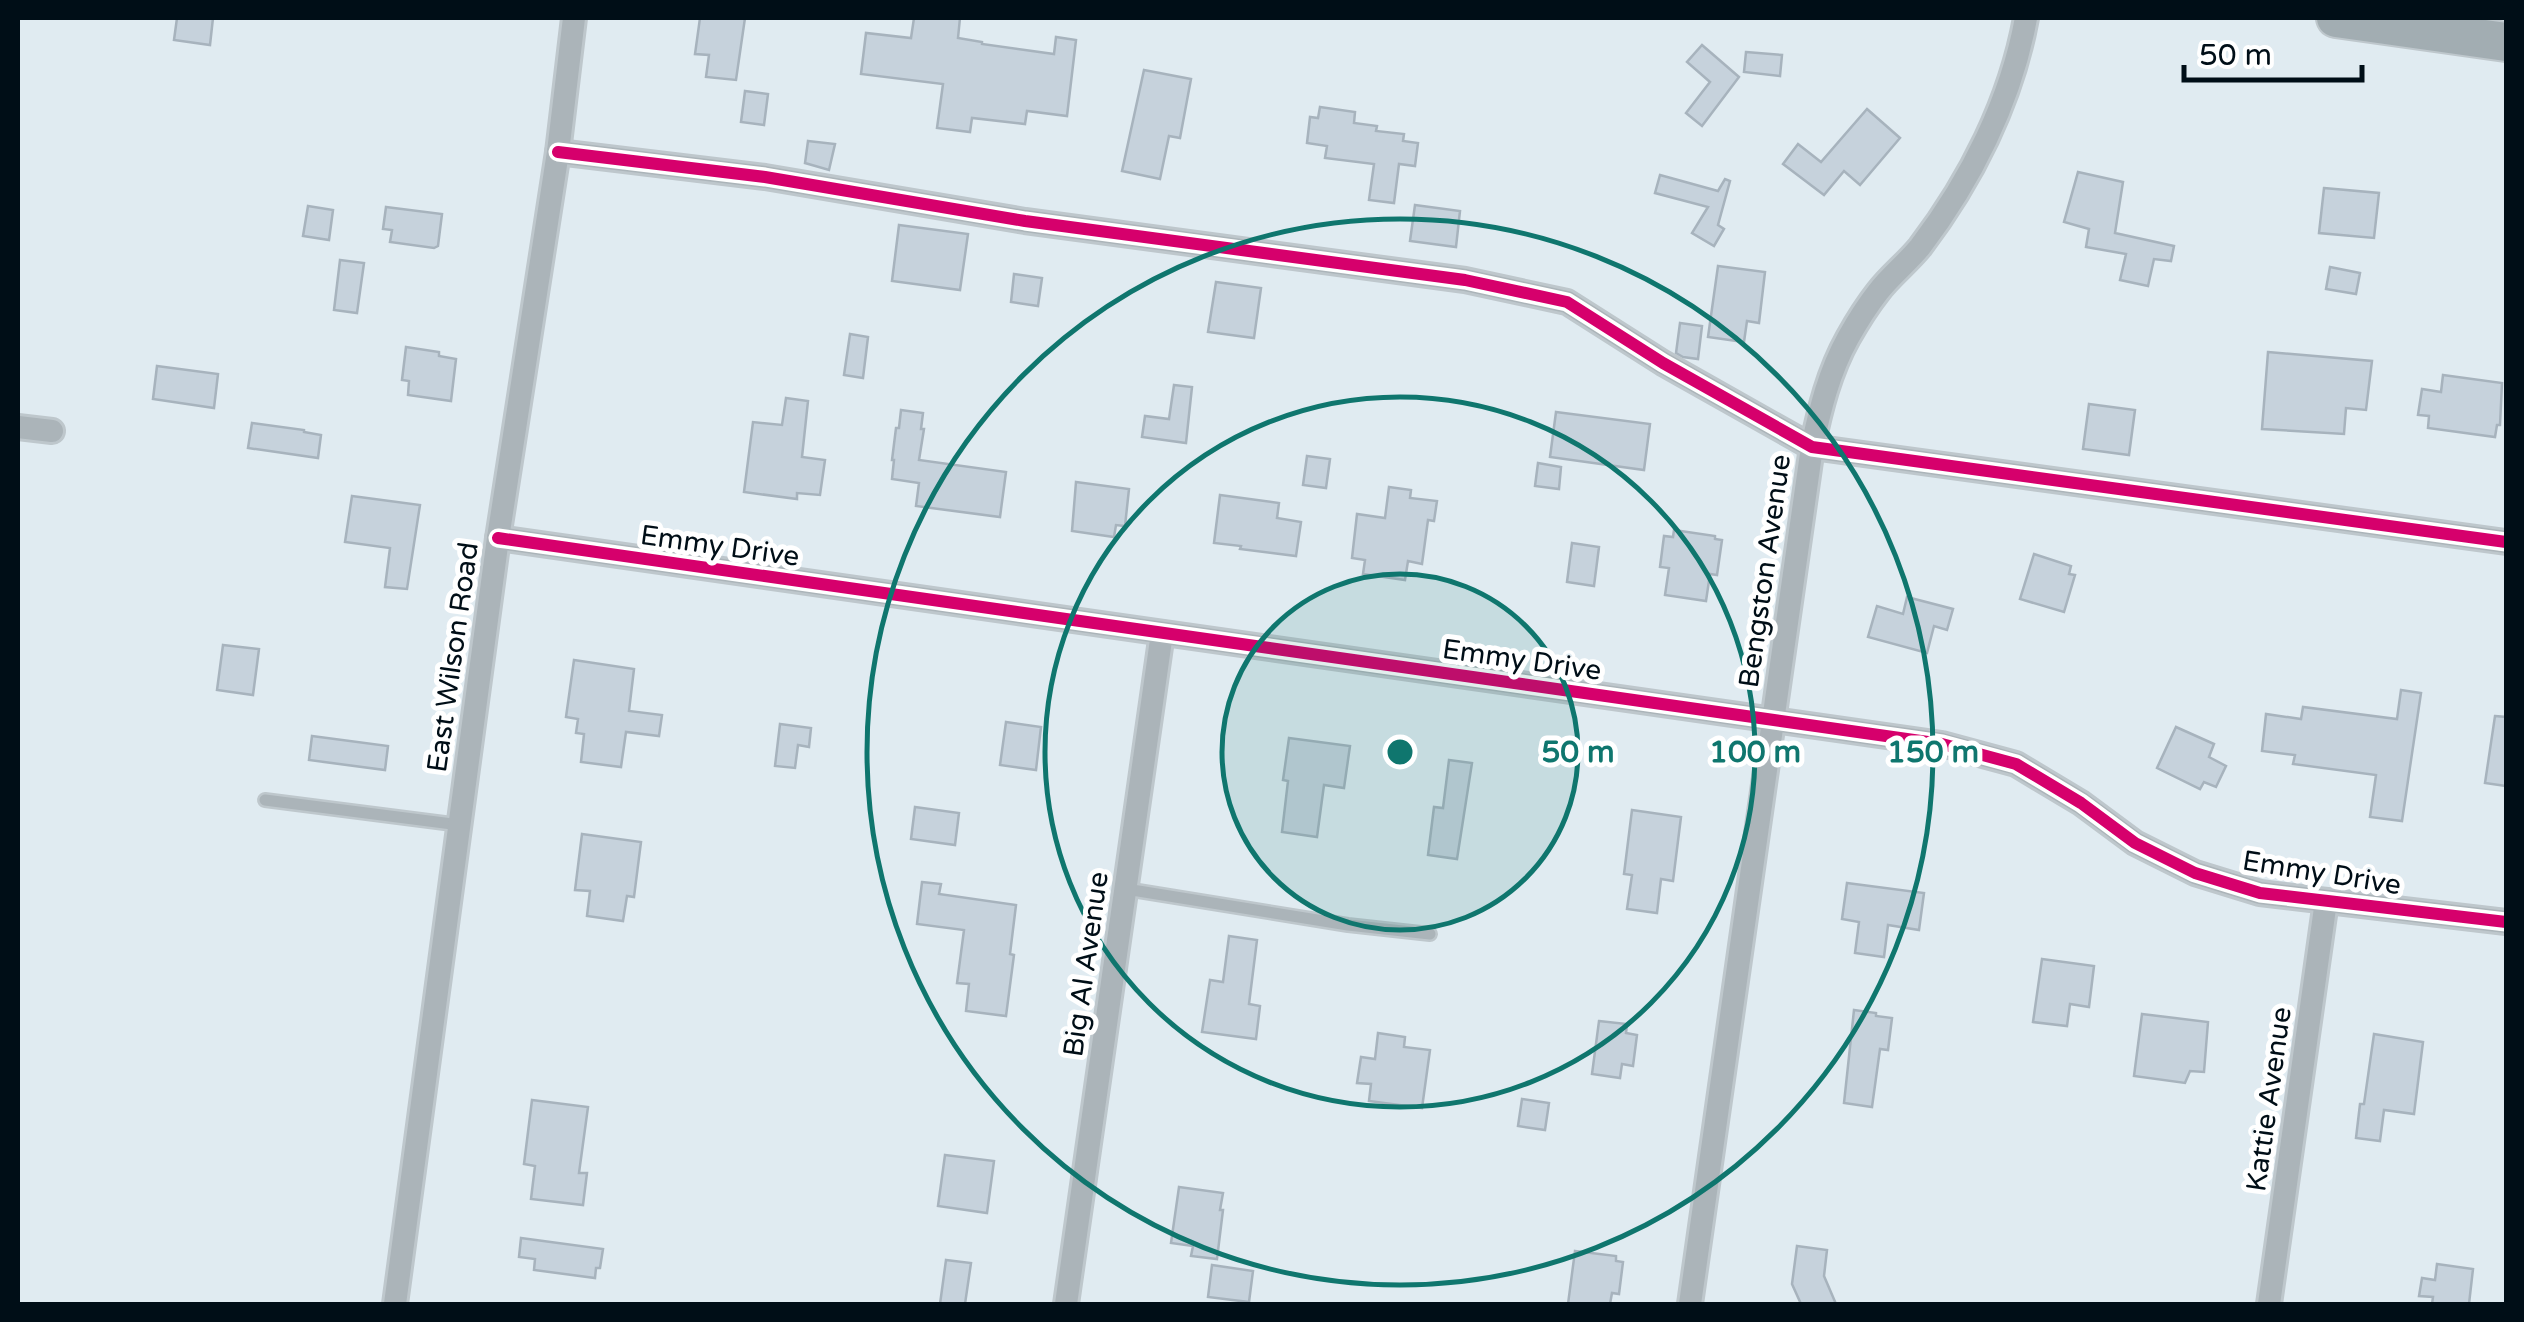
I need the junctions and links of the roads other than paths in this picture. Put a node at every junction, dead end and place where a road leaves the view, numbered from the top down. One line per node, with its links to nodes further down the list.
1 (574, 18): 5 (street, East Wilson Road)
2 (2026, 18): 8 (street, Bengston Avenue)
3 (2336, 18): 4 (main road)
4 (2506, 42)
5 (558, 152): 8 (street); 9 (street, East Wilson Road)
6 (18, 427): 7 (street)
7 (52, 431)
8 (1812, 447): 10 (street); 12 (street, Bengston Avenue)
9 (498, 538): 11 (street, Emmy Drive); 14 (street, East Wilson Road)
10 (2506, 542)
11 (1162, 633): 12 (street, Emmy Drive); 15 (street, Big Al Avenue)
12 (1773, 720): 16 (street, Emmy Drive); 21 (street, Bengston Avenue)
13 (265, 800): 14 (lane)
14 (460, 824): 19 (street, East Wilson Road)
15 (1126, 889): 18 (lane); 20 (street, Big Al Avenue)
16 (2326, 902): 17 (street, Emmy Drive); 22 (street, Kattie Avenue)
17 (2506, 922)
18 (1430, 934)
19 (394, 1304)
20 (1066, 1304)
21 (1690, 1304)
22 (2269, 1304)

